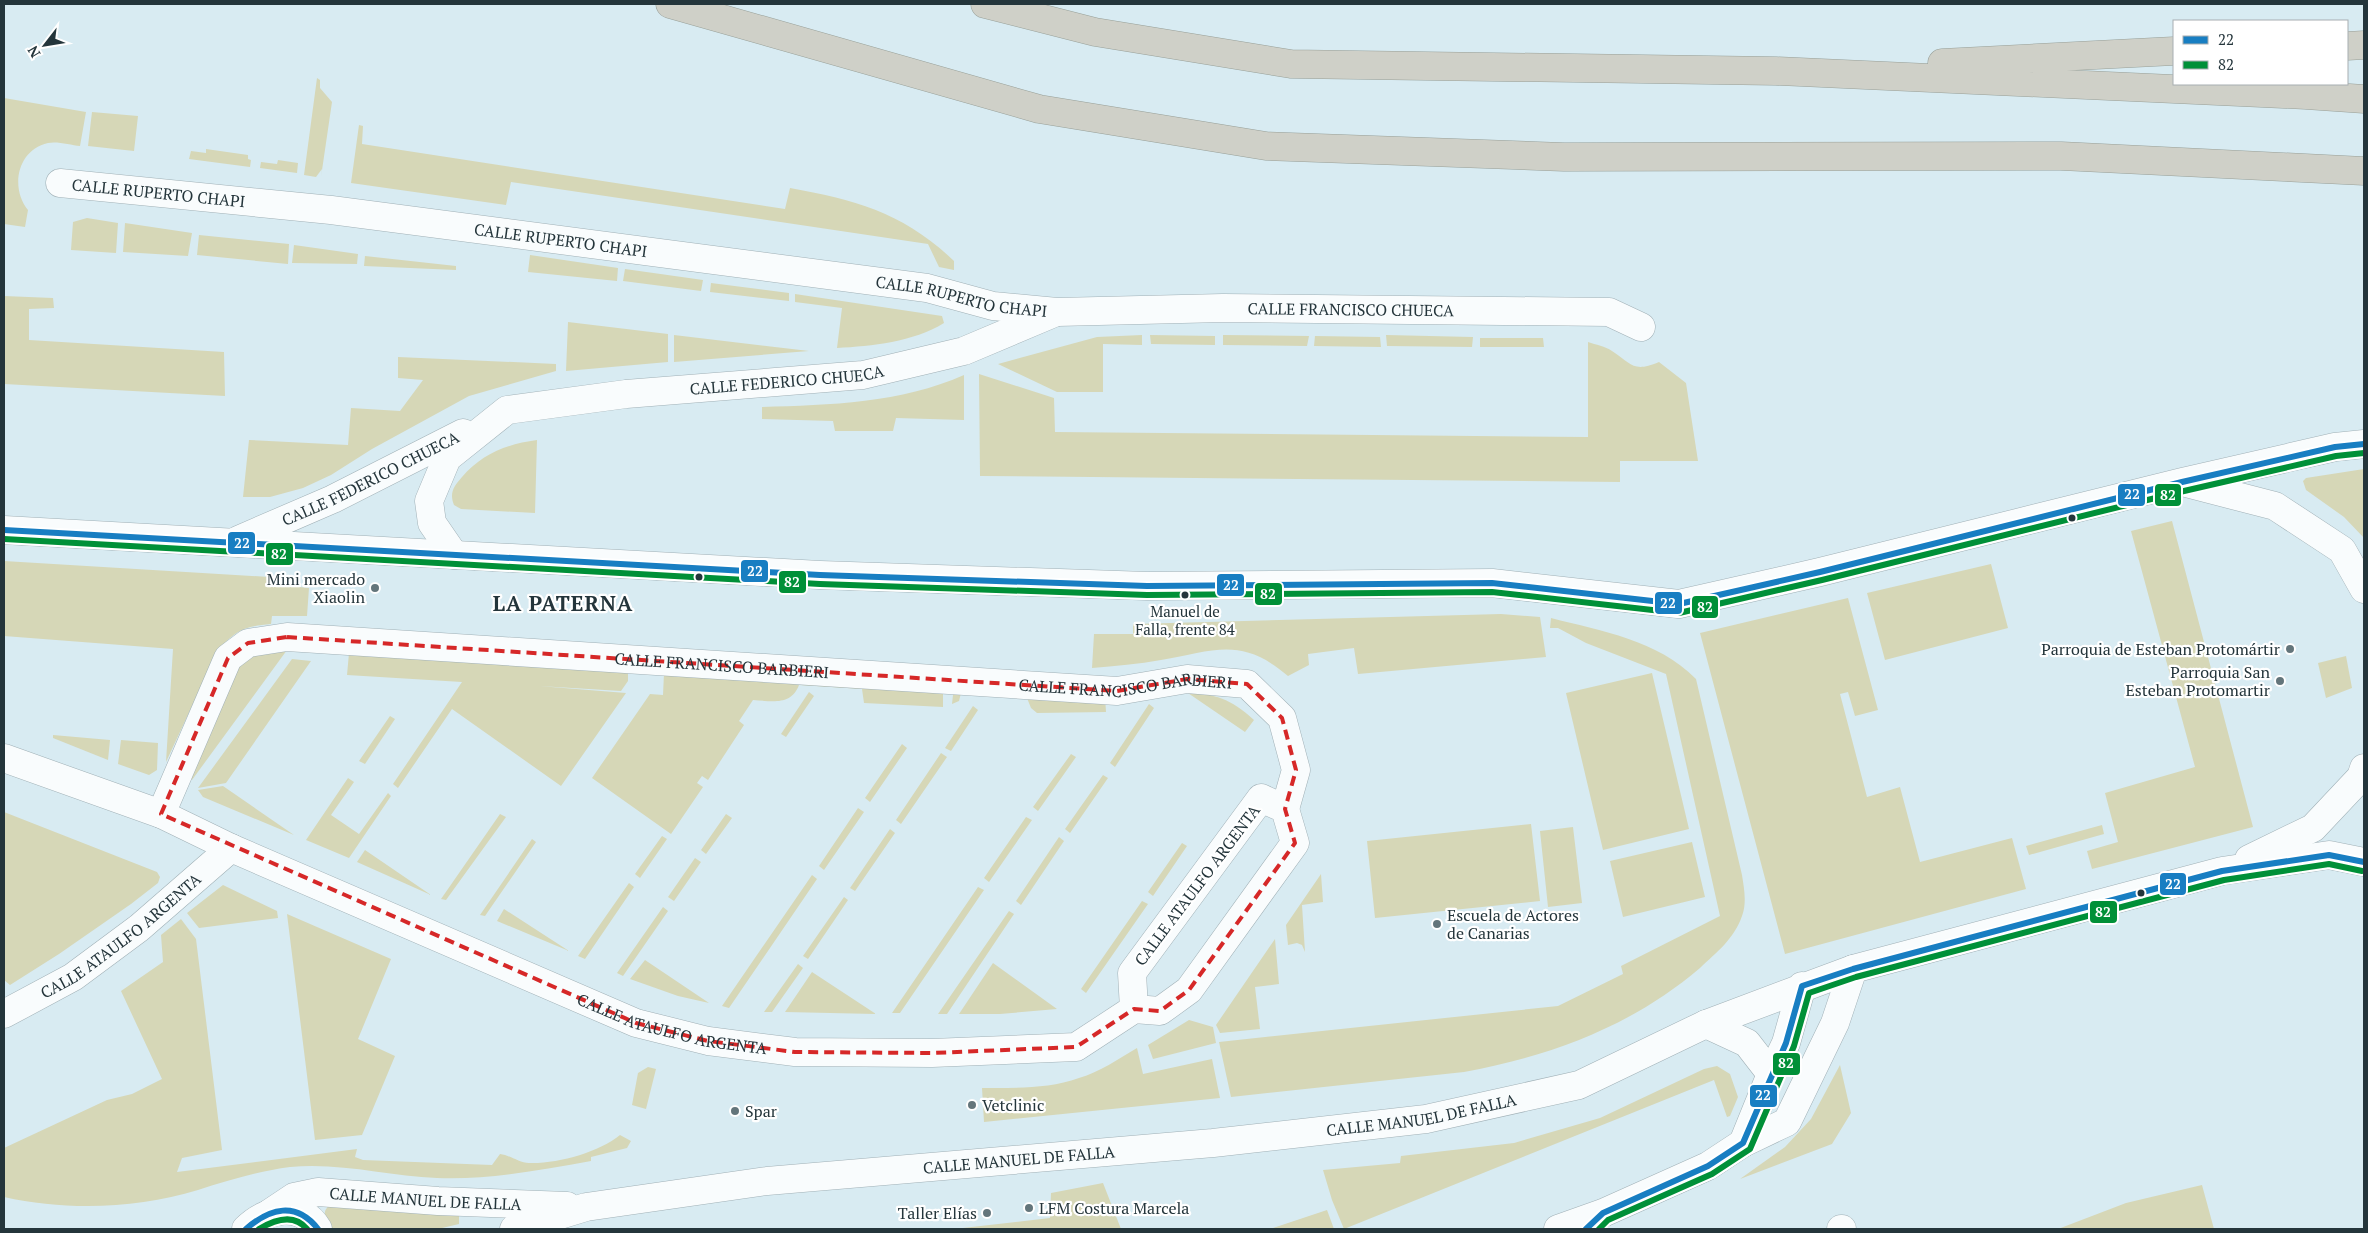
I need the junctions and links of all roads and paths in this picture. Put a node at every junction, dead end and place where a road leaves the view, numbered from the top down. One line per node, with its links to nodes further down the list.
1 (670, 4): 8 (highway)
2 (985, 4): 6 (highway)
3 (2364, 45): 4 (highway)
4 (2348, 46)
5 (2173, 51): 6 (highway)
6 (1776, 71): 7 (highway)
7 (2364, 100)
8 (2364, 171)
9 (60, 183): 10 (street, CALLE RUPERTO CHAPI)
10 (1057, 312): 11 (street, CALLE FRANCISCO CHUECA); 12 (street, CALLE FEDERICO CHUECA)
11 (1641, 327)
12 (506, 410): 16 (street, CALLE FEDERICO CHUECA); 17 (street, CALLE FEDERICO CHUECA)
13 (2364, 444): 14 (street)
14 (2182, 482): 17 (street); 18 (street)
15 (4, 530): 16 (street)
16 (233, 542): 17 (street)
17 (454, 555)
18 (2364, 589)
19 (4, 758): 22 (street, CALLE ATAULFO ARGENTA)
20 (2364, 768): 25 (street, CALLE MANUEL DE FALLA)
21 (1285, 809): 22 (street, CALLE FRANCISCO BARBIERI); 28 (street, CALLE ATAULFO ARGENTA); 28 (street, CALLE ATAULFO ARGENTA)
22 (161, 814): 23 (street, CALLE ATAULFO ARGENTA)
23 (231, 848): 28 (street, CALLE ATAULFO ARGENTA); 29 (street, CALLE ATAULFO ARGENTA)
24 (2364, 862): 25 (street, CALLE MANUEL DE FALLA)
25 (2222, 872): 26 (street, CALLE MANUEL DE FALLA)
26 (1853, 969): 27 (street, CALLE MANUEL DE FALLA); 32 (street)
27 (1802, 986): 30 (street, CALLE MANUEL DE FALLA); 31 (street)
28 (1134, 1009)
29 (4, 1014)
30 (1706, 1024): 31 (street); 33 (street, CALLE MANUEL DE FALLA)
31 (1771, 1074): 32 (street)
32 (1743, 1143): 35 (street)
33 (586, 1206): 34 (street, CALLE MANUEL DE FALLA); 38 (street, CALLE MANUEL DE FALLA)
34 (270, 1213): 36 (street, CALLE MANUEL DE FALLA); 37 (street)
35 (1595, 1221): 39 (street)
36 (246, 1229)
37 (318, 1229)
38 (514, 1229)
39 (1558, 1229)

